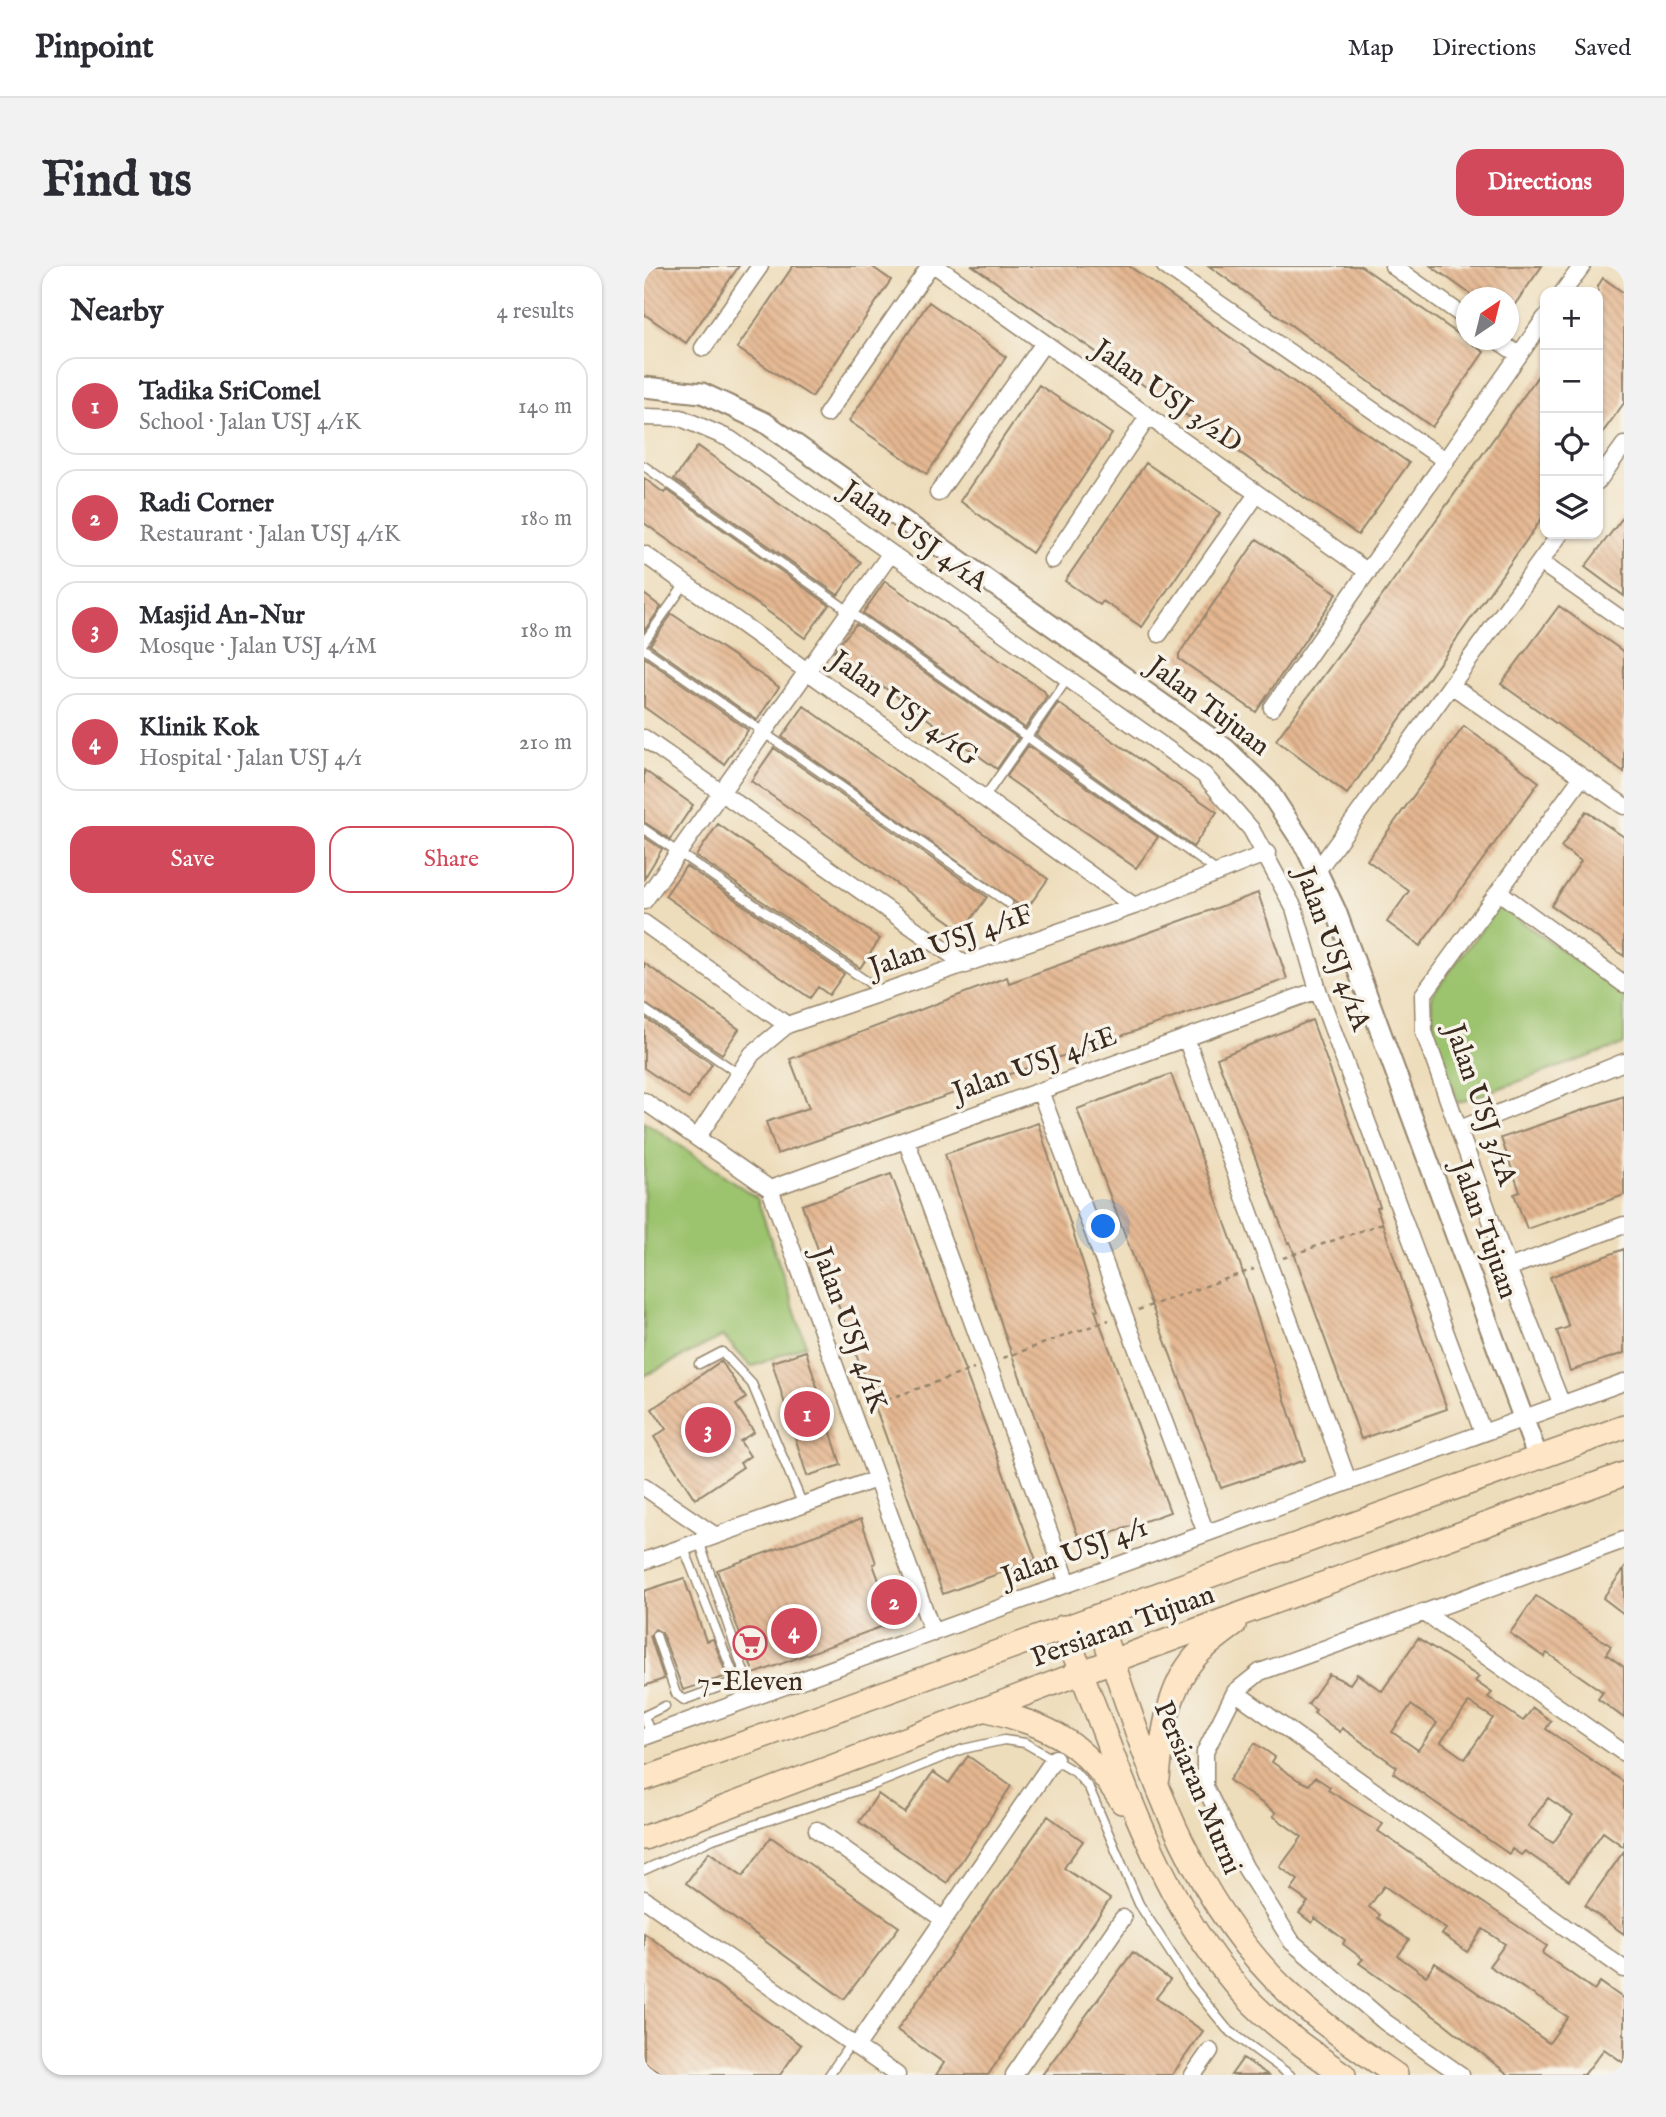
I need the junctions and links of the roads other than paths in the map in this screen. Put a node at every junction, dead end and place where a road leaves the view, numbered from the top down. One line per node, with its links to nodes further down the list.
1 (760, 266): 11 (street)
2 (930, 266): 15 (street)
3 (936, 266): 10 (street, Jalan USJ 3/2D)
4 (1165, 266): 19 (street)
5 (1393, 266): 8 (street)
6 (1582, 266): 7 (street)
7 (1567, 287)
8 (1456, 311)
9 (1540, 325): 13 (street)
10 (1044, 342): 17 (street, Jalan USJ 3/2D); 22 (street)
11 (703, 348)
12 (1512, 350): 13 (street)
13 (1519, 355): 19 (street)
14 (644, 387): 50 (street, Jalan Tujuan)
15 (827, 414)
16 (644, 417): 25 (street, Jalan USJ 4/1A)
17 (1149, 417): 23 (street, Jalan USJ 3/2D); 27 (street)
18 (1623, 448): 21 (street)
19 (1446, 461): 29 (street)
20 (644, 466): 31 (lane)
21 (1602, 476)
22 (939, 493)
23 (1257, 494): 29 (street, Jalan USJ 3/2D); 33 (street)
24 (1556, 539): 28 (street)
25 (891, 553): 31 (street); 37 (street, Jalan USJ 4/1A)
26 (644, 554): 30 (street, Jalan USJ 4/1G)
27 (1052, 560)
28 (1540, 562): 32 (street); 38 (street)
29 (1367, 572): 39 (street)
30 (685, 583): 34 (lane); 36 (street, Jalan USJ 4/1G)
31 (850, 611): 36 (street); 41 (lane)
32 (1624, 621)
33 (1159, 634)
34 (644, 642)
35 (644, 649): 40 (lane)
36 (807, 671): 40 (street); 45 (street, Jalan USJ 4/1G)
37 (1068, 678): 41 (lane); 49 (street, Jalan USJ 4/1A)
38 (1451, 685): 43 (street); 50 (street)
39 (1272, 708)
40 (763, 733): 44 (street); 54 (lane)
41 (1027, 737): 45 (lane); 51 (lane)
42 (644, 738): 44 (street)
43 (1582, 777): 46 (street); 52 (street, Jalan USJ 3/1A)
44 (721, 792): 48 (street); 57 (street)
45 (984, 798): 55 (street, Jalan USJ 4/1G)
46 (1624, 806)
47 (644, 830): 48 (lane)
48 (678, 853): 53 (street); 60 (lane)
49 (1267, 853): 51 (street, Jalan USJ 4/1F); 59 (street, Jalan USJ 4/1A)
50 (1317, 871): 77 (street, Jalan Tujuan)
51 (1218, 872): 55 (street, Jalan USJ 4/1F)
52 (1499, 892): 58 (street); 68 (street, Jalan USJ 3/1A)
53 (644, 901)
54 (1008, 903)
55 (1134, 906): 57 (street, Jalan USJ 4/1F)
56 (644, 923): 62 (street)
57 (967, 965): 60 (street, Jalan USJ 4/1F)
58 (1624, 984)
59 (1318, 990): 63 (street, Jalan USJ 4/1E); 79 (street, Jalan USJ 4/1A)
60 (883, 993): 62 (street, Jalan USJ 4/1F)
61 (644, 1009): 65 (lane)
62 (787, 1025): 65 (street, Jalan USJ 4/1F)
63 (1186, 1038): 66 (street, Jalan USJ 4/1E); 83 (street)
64 (1624, 1062): 68 (street)
65 (739, 1074): 69 (street, Jalan USJ 4/1F)
66 (1040, 1091): 70 (street, Jalan USJ 4/1E); 86 (street)
67 (644, 1101): 69 (street)
68 (1461, 1129): 73 (street, Jalan USJ 3/1A)
69 (696, 1138): 71 (street)
70 (906, 1140): 71 (street, Jalan USJ 4/1E); 90 (street)
71 (770, 1189): 82 (street, Jalan USJ 4/1K)
72 (1624, 1224): 73 (street)
73 (1508, 1268): 76 (street, Jalan USJ 3/1A)
74 (699, 1364): 85 (lane)
75 (1624, 1382): 76 (street, Jalan USJ 4/1)
76 (1562, 1405): 77 (street, Jalan USJ 4/1)
77 (1524, 1418): 79 (street, Jalan USJ 4/1); 80 (street, Jalan Tujuan)
78 (1624, 1427): 80 (main road, Persiaran Tujuan)
79 (1483, 1433): 83 (street, Jalan USJ 4/1)
80 (1538, 1458): 93 (main road, Persiaran Tujuan)
81 (1624, 1474): 92 (main road, Persiaran Tujuan)
82 (876, 1479): 85 (street); 95 (street, Jalan USJ 4/1K)
83 (1348, 1481): 86 (street, Jalan USJ 4/1)
84 (644, 1487): 87 (street)
85 (802, 1503): 87 (street)
86 (1206, 1533): 90 (street, Jalan USJ 4/1)
87 (698, 1540): 89 (street); 99 (lane); 101 (lane)
88 (1624, 1540): 91 (street)
89 (644, 1561)
90 (1068, 1583): 95 (street, Jalan USJ 4/1)
91 (1423, 1612): 100 (street); 106 (street)
92 (1248, 1614): 97 (main road, Persiaran Tujuan); 109 (main road)
93 (1097, 1616): 94 (main road, Persiaran Tujuan); 97 (main road, Persiaran Murni)
94 (1063, 1627): 98 (main road); 108 (main road, Persiaran Tujuan)
95 (933, 1633): 101 (street, Jalan USJ 4/1)
96 (656, 1635): 99 (lane)
97 (1112, 1661): 98 (main road, Persiaran Tujuan); 109 (main road, Persiaran Murni)
98 (1083, 1673): 103 (main road, Persiaran Tujuan); 112 (main road)
99 (736, 1681): 101 (lane)
100 (1234, 1692): 117 (street); 127 (street)
101 (749, 1699): 105 (street, Jalan USJ 4/1)
102 (665, 1706): 104 (lane)
103 (984, 1709): 111 (main road, Persiaran Tujuan); 112 (main road)
104 (644, 1716): 105 (lane)
105 (648, 1736)
106 (1624, 1753)
107 (1055, 1758): 113 (lane); 116 (street); 124 (lane)
108 (644, 1779)
109 (1157, 1782): 126 (main road, Persiaran Murni)
110 (817, 1830): 116 (street)
111 (644, 1838)
112 (1149, 1843): 125 (main road)
113 (644, 1870)
114 (644, 1899): 118 (street)
115 (1123, 1918): 122 (street)
116 (944, 1920): 118 (street)
117 (1624, 1969)
118 (854, 2045): 120 (lane); 121 (street)
119 (1210, 2051): 123 (street)
120 (829, 2075)
121 (897, 2075)
122 (1014, 2075)
123 (1193, 2075)
124 (1290, 2075)
125 (1344, 2075)
126 (1396, 2075)
127 (1461, 2075)

